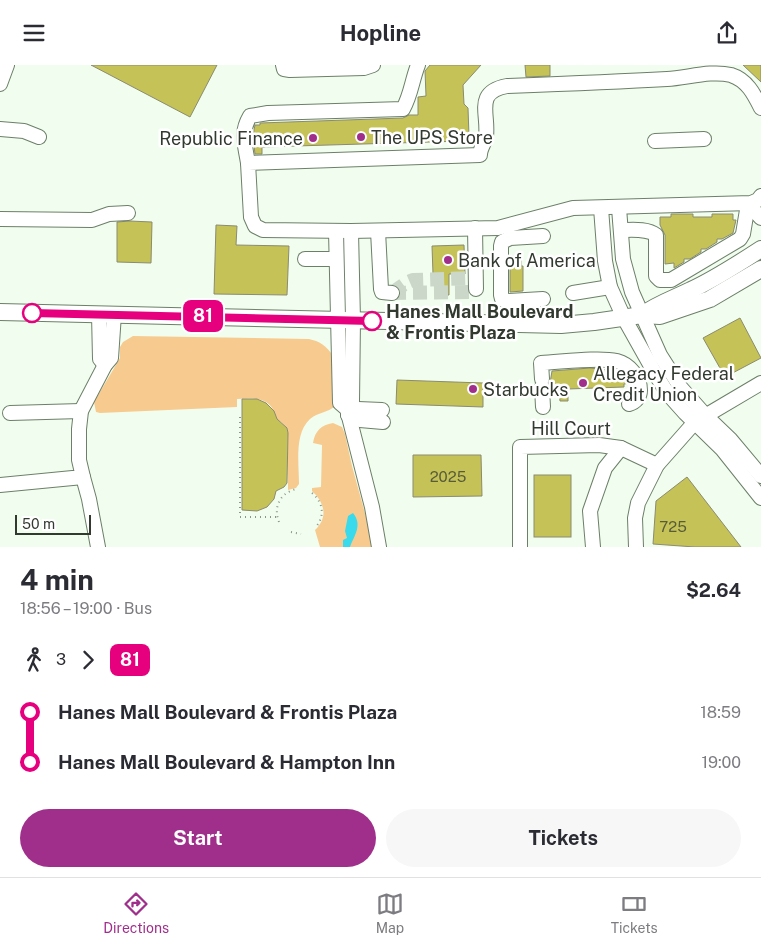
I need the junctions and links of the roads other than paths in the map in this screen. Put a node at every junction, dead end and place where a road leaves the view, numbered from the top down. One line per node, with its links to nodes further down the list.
1 (7, 65): 5 (street)
2 (283, 65): 3 (street)
3 (373, 65)
4 (418, 65): 11 (street)
5 (0, 84)
6 (761, 108): 11 (street)
7 (0, 129): 8 (street)
8 (39, 137)
9 (704, 139): 10 (street)
10 (655, 141)
11 (248, 163): 20 (street)
12 (761, 196): 13 (street)
13 (748, 204): 15 (street); 17 (street); 23 (street)
14 (601, 208): 15 (street); 19 (street); 29 (street)
15 (619, 208): 23 (street)
16 (128, 213): 18 (street)
17 (761, 218)
18 (0, 219)
19 (474, 228): 22 (street); 30 (street)
20 (336, 231): 21 (street); 27 (street)
21 (351, 231): 22 (street); 38 (street)
22 (378, 231): 31 (street)
23 (621, 231): 36 (street)
24 (543, 236): 33 (street)
25 (761, 249): 36 (main road)
26 (306, 259): 27 (street)
27 (336, 259): 38 (street)
28 (761, 269): 36 (main road)
29 (610, 287): 32 (street); 37 (street)
30 (476, 289)
31 (392, 293)
32 (572, 293)
33 (543, 299)
34 (0, 312): 35 (main road)
35 (106, 314): 38 (main road); 42 (street)
36 (642, 315): 37 (main road); 46 (street)
37 (624, 318): 38 (main road); 46 (street)
38 (346, 320): 43 (street)
39 (761, 383): 46 (street)
40 (629, 404): 41 (street)
41 (543, 407)
42 (81, 411): 44 (street); 50 (street)
43 (347, 412): 45 (street); 54 (street)
44 (10, 413)
45 (383, 416)
46 (700, 419): 48 (street); 49 (street); 52 (street)
47 (621, 447): 48 (street, Hill Court); 55 (street, Hill Court); 56 (street)
48 (657, 465): 57 (street)
49 (761, 476)
50 (83, 477): 51 (street); 53 (street)
51 (0, 485)
52 (761, 498)
53 (98, 547)
54 (379, 547)
55 (520, 547)
56 (593, 547)
57 (636, 547)

